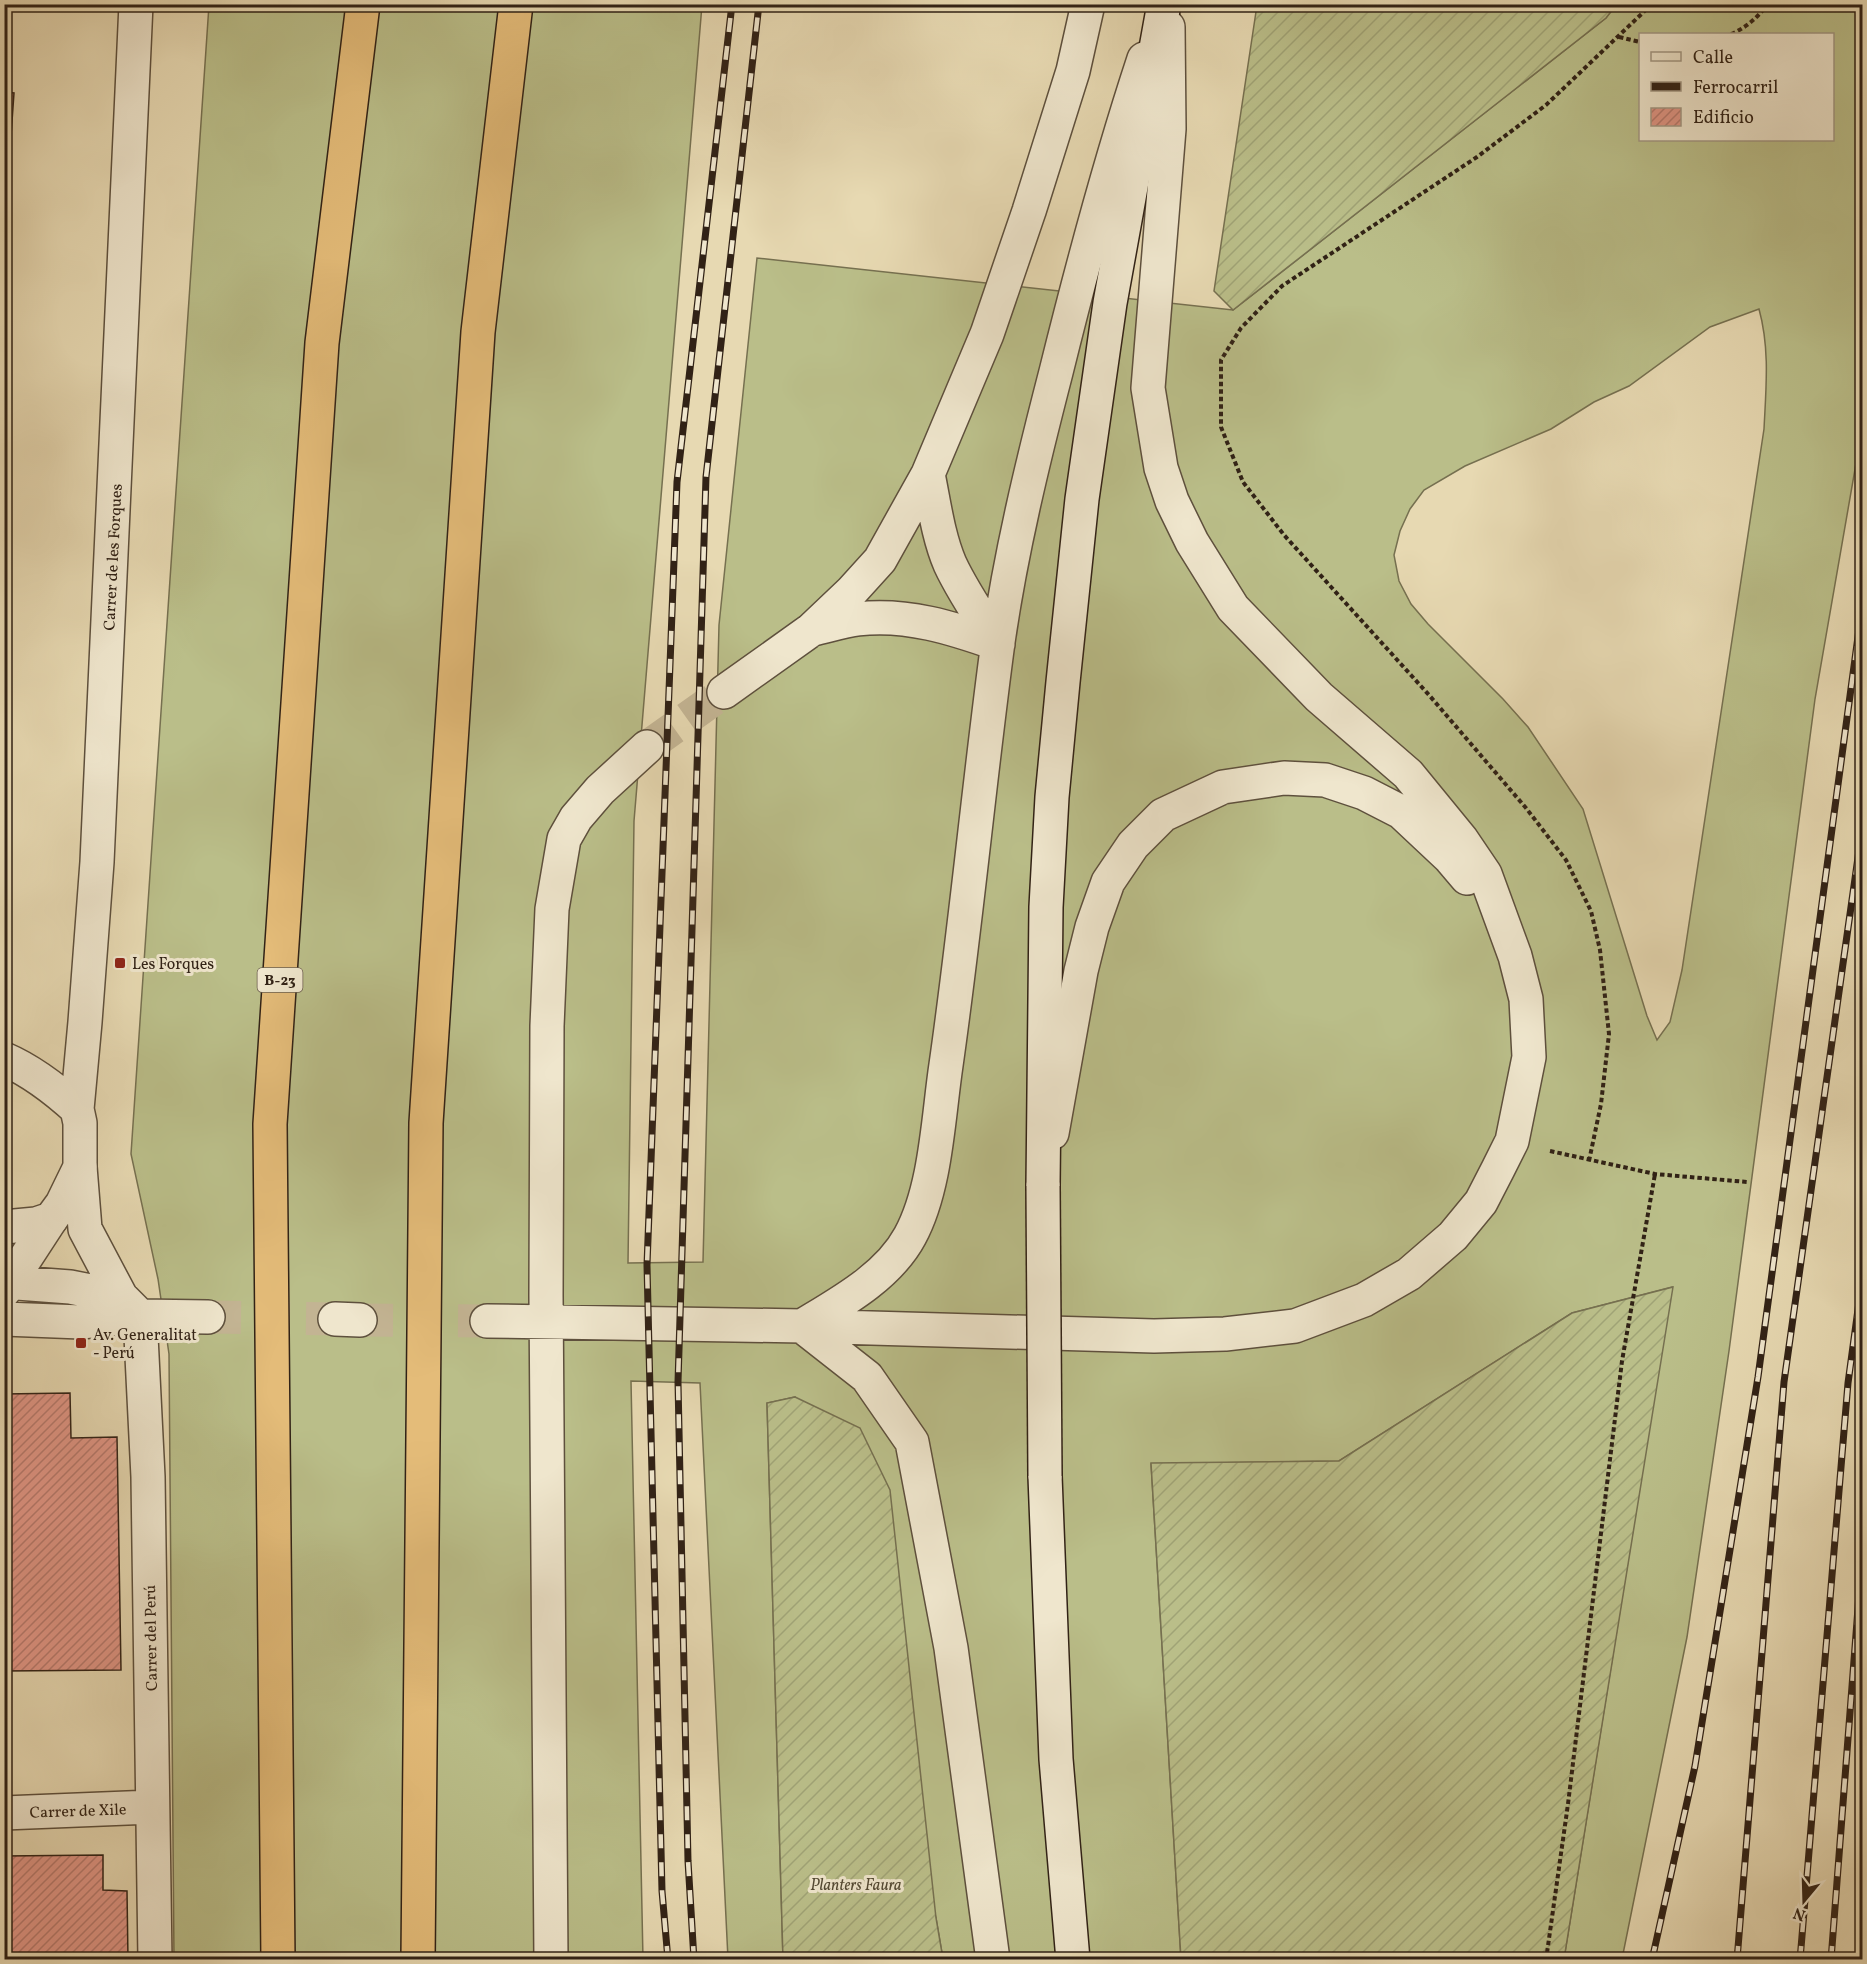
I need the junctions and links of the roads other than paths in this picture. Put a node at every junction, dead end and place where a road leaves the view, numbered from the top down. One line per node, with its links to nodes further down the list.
1 (136, 4): 13 (street, Carrer de les Forques)
2 (363, 4): 28 (highway, B-23)
3 (516, 4): 29 (highway)
4 (1088, 4): 6 (street)
5 (1165, 4): 8 (street); 11 (street); 15 (street)
6 (928, 474): 7 (street); 8 (street)
7 (811, 630): 8 (street); 9 (street)
8 (998, 644): 24 (street)
9 (724, 692)
10 (647, 747): 23 (street)
11 (1502, 917): 15 (street); 24 (street)
12 (4, 1059): 13 (street)
13 (77, 1109): 14 (street, Carrer de les Forques)
14 (80, 1167): 16 (street, Carrer de les Forques); 19 (street)
15 (1043, 1186): 32 (street, bridge)
16 (51, 1219): 17 (street); 18 (street, Carrer de les Forques)
17 (4, 1227)
18 (6, 1285): 19 (street)
19 (130, 1307): 20 (street); 21 (street); 25 (street, Carrer del Perú)
20 (208, 1317)
21 (4, 1319)
22 (487, 1321): 23 (street)
23 (546, 1323): 24 (street); 30 (street)
24 (802, 1326): 31 (street)
25 (152, 1807): 26 (street, Carrer de Xile); 27 (street, Carrer del Perú)
26 (4, 1813)
27 (155, 1959)
28 (278, 1959)
29 (418, 1959)
30 (551, 1959)
31 (993, 1959)
32 (1073, 1959)

